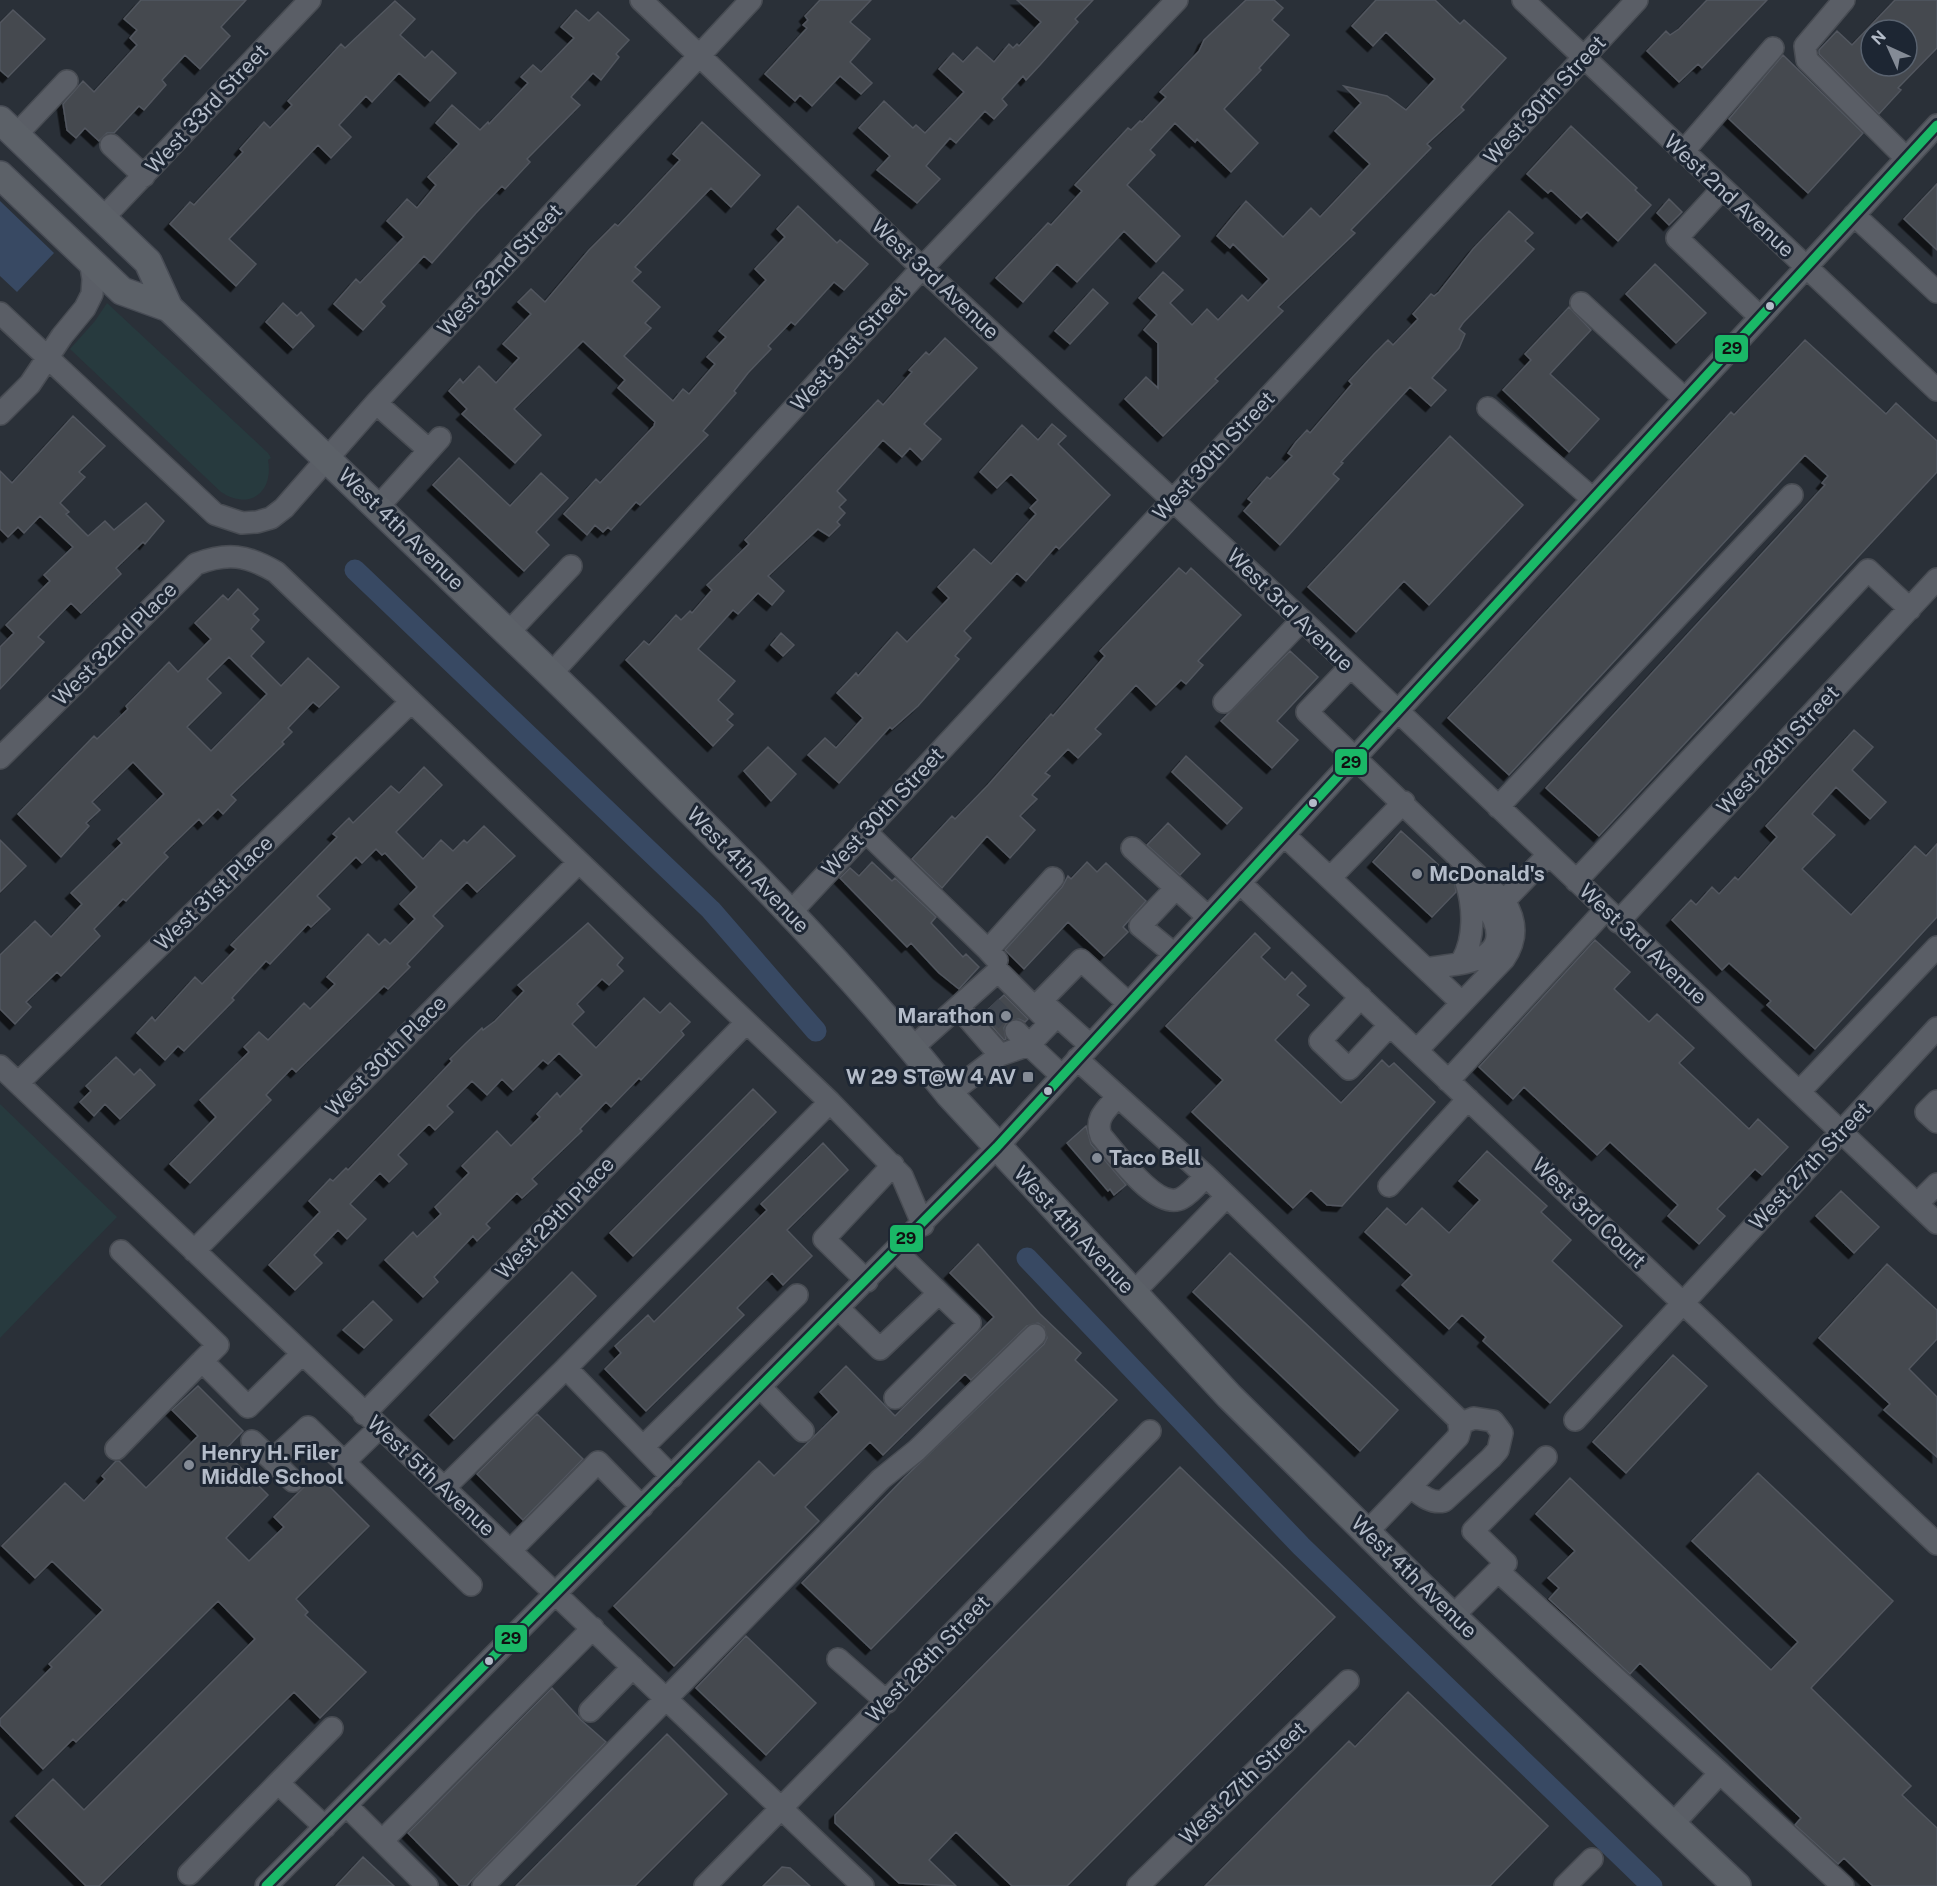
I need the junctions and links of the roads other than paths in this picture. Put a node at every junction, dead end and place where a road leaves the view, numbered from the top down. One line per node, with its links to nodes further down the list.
1 (310, 0): 18 (street, West 33rd Street)
2 (641, 0): 9 (street, West 3rd Avenue)
3 (751, 0): 9 (street, West 32nd Street)
4 (1177, 0): 24 (street, West 31st Street)
5 (1523, 0): 10 (street, West 2nd Avenue)
6 (1637, 0): 10 (street, West 30th Street)
7 (1844, 0): 16 (street)
8 (1773, 48): 15 (street)
9 (699, 56): 24 (street, West 3rd Avenue); 33 (street, West 32nd Street)
10 (1583, 58): 15 (street, West 2nd Avenue); 38 (street, West 30th Street)
11 (67, 81): 13 (street)
12 (1937, 125): 16 (street)
13 (8, 127): 21 (main road, West 4th Avenue)
14 (111, 145): 18 (street)
15 (1683, 152): 19 (street, West 2nd Avenue)
16 (1906, 158): 20 (street)
17 (0, 175): 22 (main road, West 4th Avenue)
18 (144, 176): 21 (street, West 33rd Street)
19 (1722, 189): 23 (street, West 2nd Avenue); 29 (street)
20 (1854, 215): 23 (street); 25 (street)
21 (104, 218): 27 (main road, West 4th Avenue)
22 (90, 260): 27 (main road, West 4th Avenue); 30 (street)
23 (1806, 267): 29 (street); 31 (street, West 2nd Avenue)
24 (922, 268): 38 (street, West 3rd Avenue); 47 (street, West 31st Street)
25 (1937, 292)
26 (1581, 303): 32 (street)
27 (169, 308): 36 (main road, West 4th Avenue)
28 (0, 313): 30 (street)
29 (1760, 317): 32 (street)
30 (48, 358): 35 (street); 36 (street, West 32nd Street)
31 (1934, 381)
32 (1684, 399): 39 (street)
33 (376, 403): 36 (street, West 32nd Street); 40 (street)
34 (1488, 408): 39 (street)
35 (0, 414)
36 (328, 459): 40 (main road, West 4th Avenue)
37 (1792, 495): 54 (street)
38 (1173, 499): 44 (street, West 3rd Avenue); 55 (street, West 30th Street)
39 (1593, 499): 50 (street)
40 (378, 507): 45 (main road, West 4th Avenue)
41 (571, 566): 45 (street)
42 (1933, 591): 43 (street, West 28th Street)
43 (1910, 609): 62 (street); 67 (street, West 28th Street)
44 (1302, 620): 46 (street, West 3rd Avenue); 48 (street)
45 (508, 633): 47 (main road, West 4th Avenue)
46 (1350, 667): 50 (street, West 3rd Avenue); 51 (street)
47 (551, 674): 66 (main road, West 4th Avenue)
48 (1224, 702)
49 (410, 703): 52 (street, West 32nd Place); 59 (street); 89 (street, West 31st Place)
50 (1398, 712): 51 (street); 54 (street, West 3rd Avenue)
51 (1357, 757): 53 (street); 56 (street)
52 (0, 758)
53 (1404, 802): 61 (street); 65 (street); 72 (street)
54 (1498, 807): 58 (street, West 3rd Avenue)
55 (865, 831): 66 (street, West 30th Street); 70 (street)
56 (1284, 835): 61 (street); 63 (street)
57 (1132, 848): 64 (street)
58 (1548, 855): 62 (street, West 3rd Avenue); 65 (street)
59 (579, 862): 78 (street); 108 (street, West 30th Place)
60 (1053, 878): 70 (street)
61 (1330, 878): 72 (street)
62 (1576, 881): 67 (street, West 3rd Avenue)
63 (1240, 883): 68 (street); 73 (street, West 3rd Court)
64 (1176, 888): 68 (street); 71 (street)
65 (1504, 901): 75 (street)
66 (791, 912): 82 (main road, West 4th Avenue)
67 (1612, 915): 88 (street, West 28th Street); 90 (street, West 3rd Avenue)
68 (1208, 917): 71 (street)
69 (1937, 947): 90 (street)
70 (988, 950): 74 (street)
71 (1174, 954): 76 (street)
72 (1426, 969): 75 (street)
73 (1361, 997): 79 (street, West 3rd Court); 79 (street)
74 (1041, 1001): 76 (street); 84 (street)
75 (1461, 1002): 83 (street)
76 (1128, 1003): 84 (street)
77 (959, 1008): 81 (street); 82 (street); 85 (street)
78 (746, 1023): 95 (street); 123 (street, West 29th Place)
79 (1390, 1025): 83 (street, West 3rd Court)
80 (1937, 1028): 97 (street, West 27th Street)
81 (1022, 1038): 85 (street); 87 (street)
82 (912, 1048): 91 (main road, West 4th Avenue)
83 (1417, 1050): 88 (street, West 3rd Court)
84 (1083, 1052): 87 (street); 92 (street)
85 (1000, 1055): 91 (street)
86 (0, 1066): 89 (street, West 5th Avenue)
87 (1062, 1076): 98 (street)
88 (1448, 1081): 93 (street, West 3rd Court)
89 (18, 1083): 108 (street, West 5th Avenue)
90 (1799, 1092): 97 (street, West 3rd Avenue)
91 (949, 1094): 98 (main road, West 4th Avenue)
92 (1118, 1096): 100 (street); 100 (street)
93 (1468, 1099): 102 (street); 114 (street, West 3rd Court)
94 (1937, 1101): 96 (street)
95 (830, 1102): 99 (street); 119 (street)
96 (1937, 1122)
97 (1841, 1132): 104 (street, West 3rd Avenue); 114 (street, West 27th Street)
98 (997, 1147): 106 (street); 112 (main road, West 4th Avenue)
99 (893, 1165): 106 (street); 110 (street)
100 (1206, 1176): 103 (street)
101 (1937, 1184): 104 (street)
102 (1389, 1186)
103 (1226, 1197): 112 (street); 124 (street)
104 (1917, 1204): 105 (street, West 3rd Avenue)
105 (1937, 1223)
106 (923, 1225): 109 (street)
107 (121, 1251): 118 (street)
108 (194, 1251): 117 (street, West 5th Avenue)
109 (896, 1251): 110 (street); 111 (street)
110 (867, 1281): 115 (street)
111 (939, 1293): 115 (street); 121 (street)
112 (1133, 1293): 138 (main road, West 4th Avenue)
113 (797, 1295): 128 (street)
114 (1684, 1304): 122 (street, West 27th Street); 139 (street, West 3rd Court)
115 (839, 1309): 120 (street)
116 (1035, 1335): 149 (street)
117 (302, 1354): 118 (street); 123 (street, West 5th Avenue)
118 (202, 1361): 129 (street)
119 (566, 1368): 128 (street); 136 (street)
120 (761, 1388): 125 (street); 133 (street)
121 (895, 1398)
122 (1575, 1420)
123 (372, 1421): 132 (street, West 29th Place); 136 (street, West 5th Avenue)
124 (1460, 1424): 135 (street); 135 (street)
125 (803, 1431)
126 (1150, 1431): 150 (street, West 28th Street)
127 (252, 1441): 131 (street)
128 (643, 1447): 133 (street)
129 (116, 1449)
130 (1546, 1457): 141 (street)
131 (272, 1460): 132 (street); 134 (street)
132 (344, 1462): 142 (street)
133 (672, 1477): 137 (street)
134 (293, 1481)
135 (1411, 1487): 138 (street)
136 (444, 1488): 140 (street, West 5th Avenue)
137 (642, 1507): 140 (street); 143 (street)
138 (1367, 1532): 144 (main road, West 4th Avenue)
139 (1937, 1544)
140 (511, 1550): 143 (street, West 5th Avenue)
141 (1498, 1571): 144 (street); 153 (street)
142 (471, 1585)
143 (557, 1593): 145 (street, West 5th Avenue); 155 (street)
144 (1453, 1616): 157 (main road, West 4th Avenue)
145 (594, 1628): 147 (street, West 5th Avenue); 159 (street)
146 (838, 1659): 150 (street)
147 (633, 1667): 149 (street, West 5th Avenue); 151 (street)
148 (1347, 1681): 167 (street, West 27th Street)
149 (667, 1699): 156 (street, West 5th Avenue); 164 (street)
150 (886, 1702): 156 (street, West 28th Street)
151 (590, 1711)
152 (332, 1728): 154 (street)
153 (1720, 1773): 157 (street); 170 (street)
154 (279, 1783): 158 (street); 161 (street)
155 (346, 1805): 158 (street); 159 (street)
156 (781, 1809): 165 (street, West 28th Street); 166 (street, West 5th Avenue)
157 (1672, 1825): 169 (main road, West 4th Avenue)
158 (324, 1827): 162 (street)
159 (382, 1841): 163 (street)
160 (1592, 1859): 168 (street)
161 (189, 1874)
162 (266, 1886)
163 (427, 1886)
164 (483, 1886)
165 (705, 1886)
166 (863, 1886)
167 (1138, 1886)
168 (1565, 1886)
169 (1737, 1886)
170 (1843, 1886)

